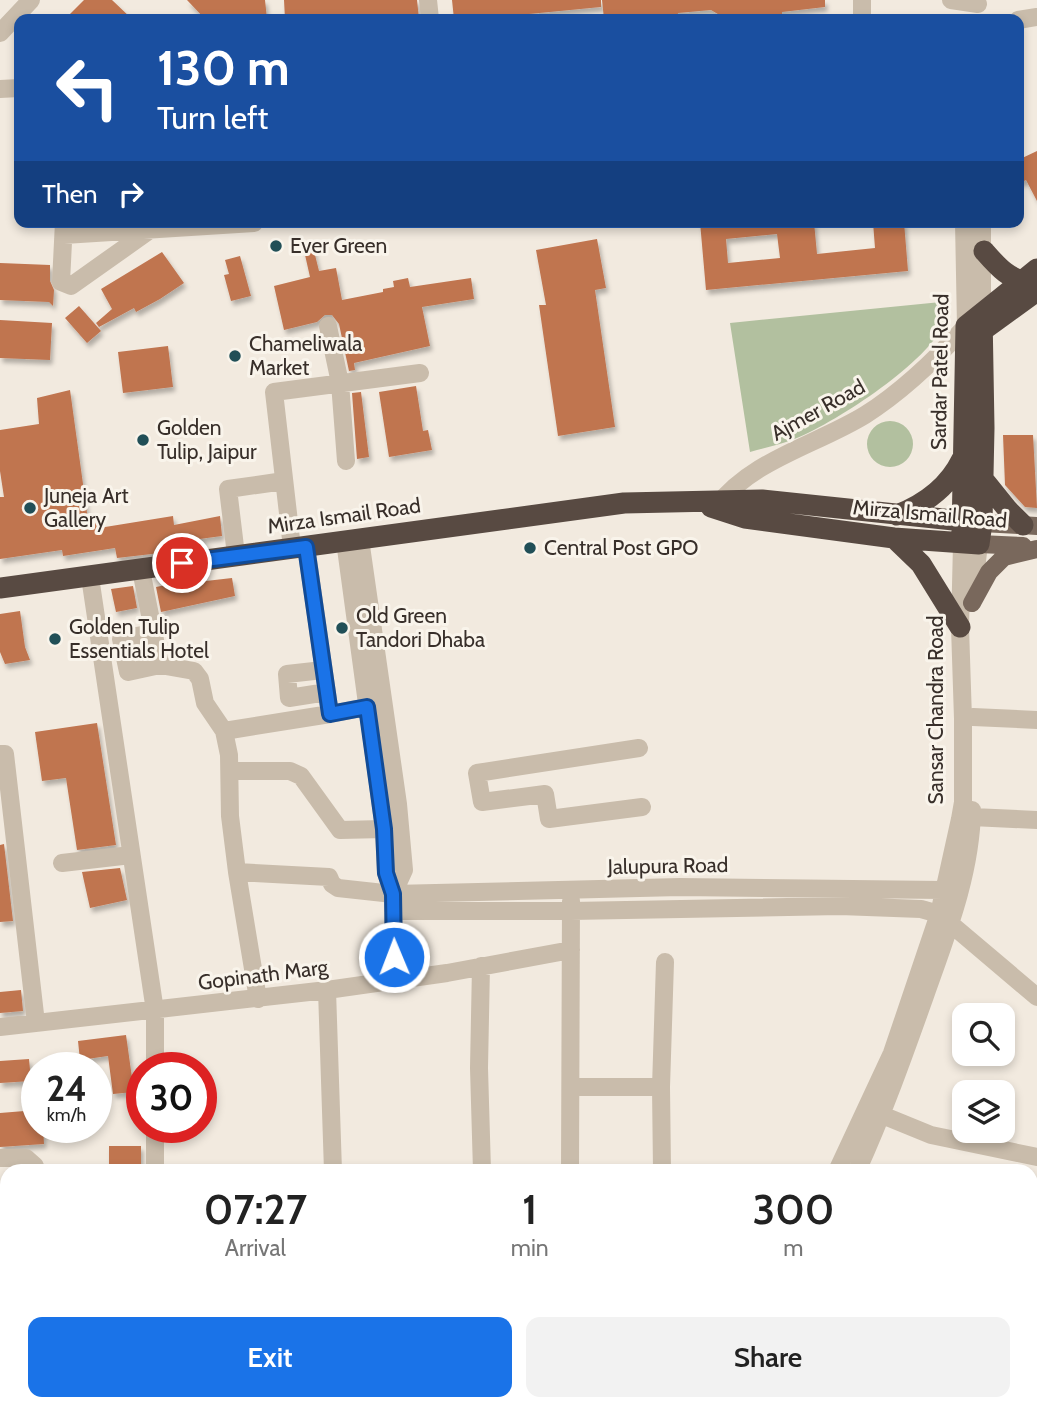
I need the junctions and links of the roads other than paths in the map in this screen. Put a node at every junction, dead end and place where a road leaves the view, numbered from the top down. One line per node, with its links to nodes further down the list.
1 (31, 0): 4 (street)
2 (956, 5): 3 (street)
3 (977, 8)
4 (18, 14)
5 (14, 18): 6 (street)
6 (0, 33)
7 (167, 228): 11 (street)
8 (965, 228): 15 (street, Sardar Patel Road)
9 (982, 228): 12 (street)
10 (64, 229): 11 (street); 11 (street)
11 (150, 229)
12 (984, 251): 13 (highway); 15 (street)
13 (1033, 281): 15 (highway)
14 (328, 326): 17 (street)
15 (974, 328): 18 (highway, Sardar Patel Road); 20 (highway, Sardar Patel Road); 22 (street, Ajmer Road)
16 (421, 373): 17 (street)
17 (341, 383): 19 (street); 21 (street)
18 (963, 457): 23 (highway); 25 (highway, Sardar Patel Road)
19 (346, 461)
20 (983, 479): 24 (highway); 25 (highway, Sardar Patel Road)
21 (284, 481): 28 (street); 30 (street)
22 (710, 504): 23 (highway, Mirza Ismail Road); 26 (highway, Mirza Ismail Road); 27 (highway, Mirza Ismail Road)
23 (897, 515): 25 (highway, Mirza Ismail Road)
24 (1030, 525): 25 (main road, Mirza Ismail Road)
25 (971, 533): 26 (highway, Mirza Ismail Road); 29 (main road, Mirza Ismail Road); 34 (street, Sansar Chandra Road); 35 (street, Sansar Chandra Road)
26 (894, 538): 35 (highway)
27 (352, 540): 28 (highway, Mirza Ismail Road); 40 (street); 58 (street)
28 (299, 547): 30 (highway, Mirza Ismail Road); 38 (street)
29 (1037, 548): 34 (main road)
30 (236, 555): 31 (highway, Mirza Ismail Road)
31 (141, 570): 32 (highway, Mirza Ismail Road); 36 (street)
32 (90, 578): 33 (highway, Mirza Ismail Road); 53 (street)
33 (0, 588)
34 (972, 603): 42 (street, Sansar Chandra Road)
35 (960, 627): 57 (street, Sansar Chandra Road)
36 (152, 633): 37 (street); 37 (street)
37 (160, 665): 44 (street)
38 (323, 670): 39 (street); 39 (street)
39 (327, 692): 41 (street)
40 (367, 707): 41 (street); 51 (street)
41 (330, 714): 44 (street)
42 (973, 717): 43 (street); 49 (street, Sansar Chandra Road)
43 (1037, 720)
44 (224, 731): 47 (street)
45 (639, 748): 48 (street)
46 (0, 754): 52 (street)
47 (231, 771): 51 (street); 55 (street)
48 (642, 807)
49 (972, 817): 50 (street); 57 (street, Sansar Chandra Road)
50 (1037, 820)
51 (384, 829): 58 (street)
52 (7, 843): 69 (street)
53 (131, 855): 54 (street); 68 (street)
54 (62, 863)
55 (237, 872): 58 (street); 67 (street)
56 (572, 891): 57 (street, Jalupura Road); 58 (street, Jalupura Road); 59 (street)
57 (951, 892): 60 (street, Sansar Chandra Road)
58 (393, 902): 59 (street, Jalupura Road); 64 (street)
59 (571, 911): 60 (street, Jalupura Road); 61 (street)
60 (945, 918): 66 (street); 74 (street, Sansar Chandra Road); 85 (street, Sansar Chandra Road)
61 (571, 950): 63 (street, Gopinath Marg); 72 (street)
62 (665, 962): 73 (street)
63 (481, 966): 64 (street, Gopinath Marg); 82 (street)
64 (394, 981): 65 (street, Gopinath Marg)
65 (327, 990): 67 (street, Gopinath Marg); 81 (street)
66 (1037, 997)
67 (258, 999): 68 (street, Gopinath Marg)
68 (155, 1011): 69 (street, Gopinath Marg); 71 (street)
69 (36, 1023): 70 (street, Gopinath Marg)
70 (0, 1027)
71 (155, 1052)
72 (572, 1087): 73 (street); 83 (street)
73 (660, 1087): 84 (street)
74 (882, 1115): 76 (street); 86 (street, Sansar Chandra Road)
75 (155, 1143): 80 (street)
76 (1010, 1152): 77 (street); 87 (street)
77 (1037, 1157)
78 (0, 1158): 79 (street)
79 (33, 1164)
80 (155, 1164)
81 (332, 1164)
82 (482, 1164)
83 (570, 1164)
84 (662, 1164)
85 (841, 1164)
86 (860, 1164)
87 (1009, 1164)

